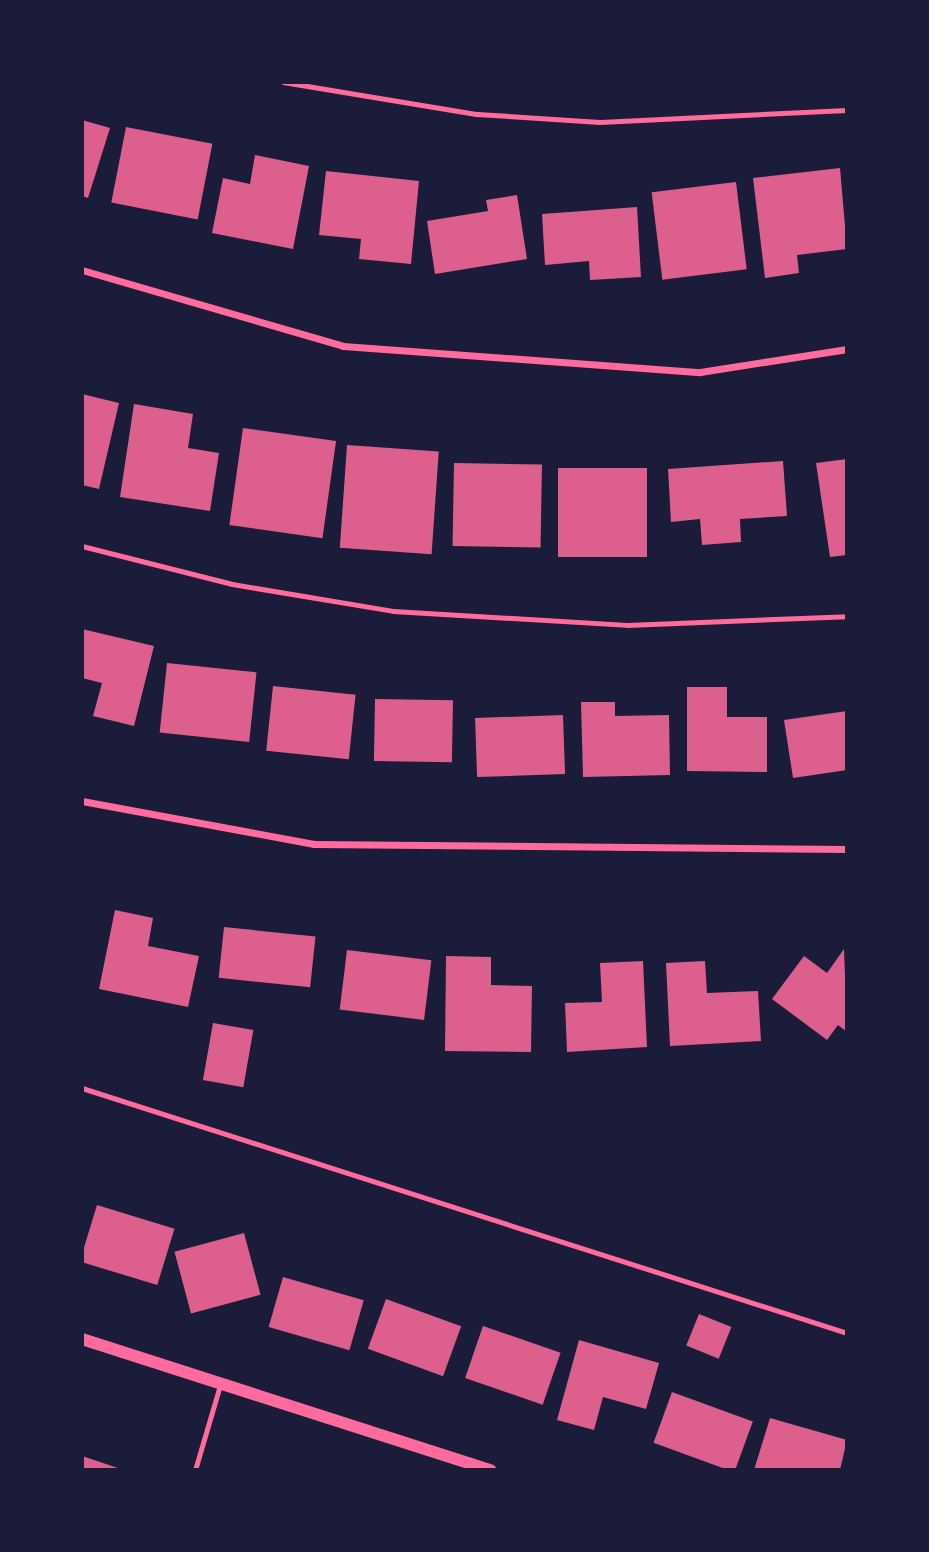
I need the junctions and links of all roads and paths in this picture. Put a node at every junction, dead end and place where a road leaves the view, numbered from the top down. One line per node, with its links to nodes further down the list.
1 (283, 82): 2 (lane)
2 (847, 110)
3 (82, 271): 4 (street)
4 (847, 349)
5 (82, 546): 6 (lane)
6 (847, 616)
7 (82, 801): 8 (street)
8 (847, 849)
9 (82, 1088): 10 (lane)
10 (847, 1332)
11 (82, 1339): 12 (street)
12 (220, 1384): 13 (lane); 14 (street)
13 (195, 1470)
14 (490, 1470)

